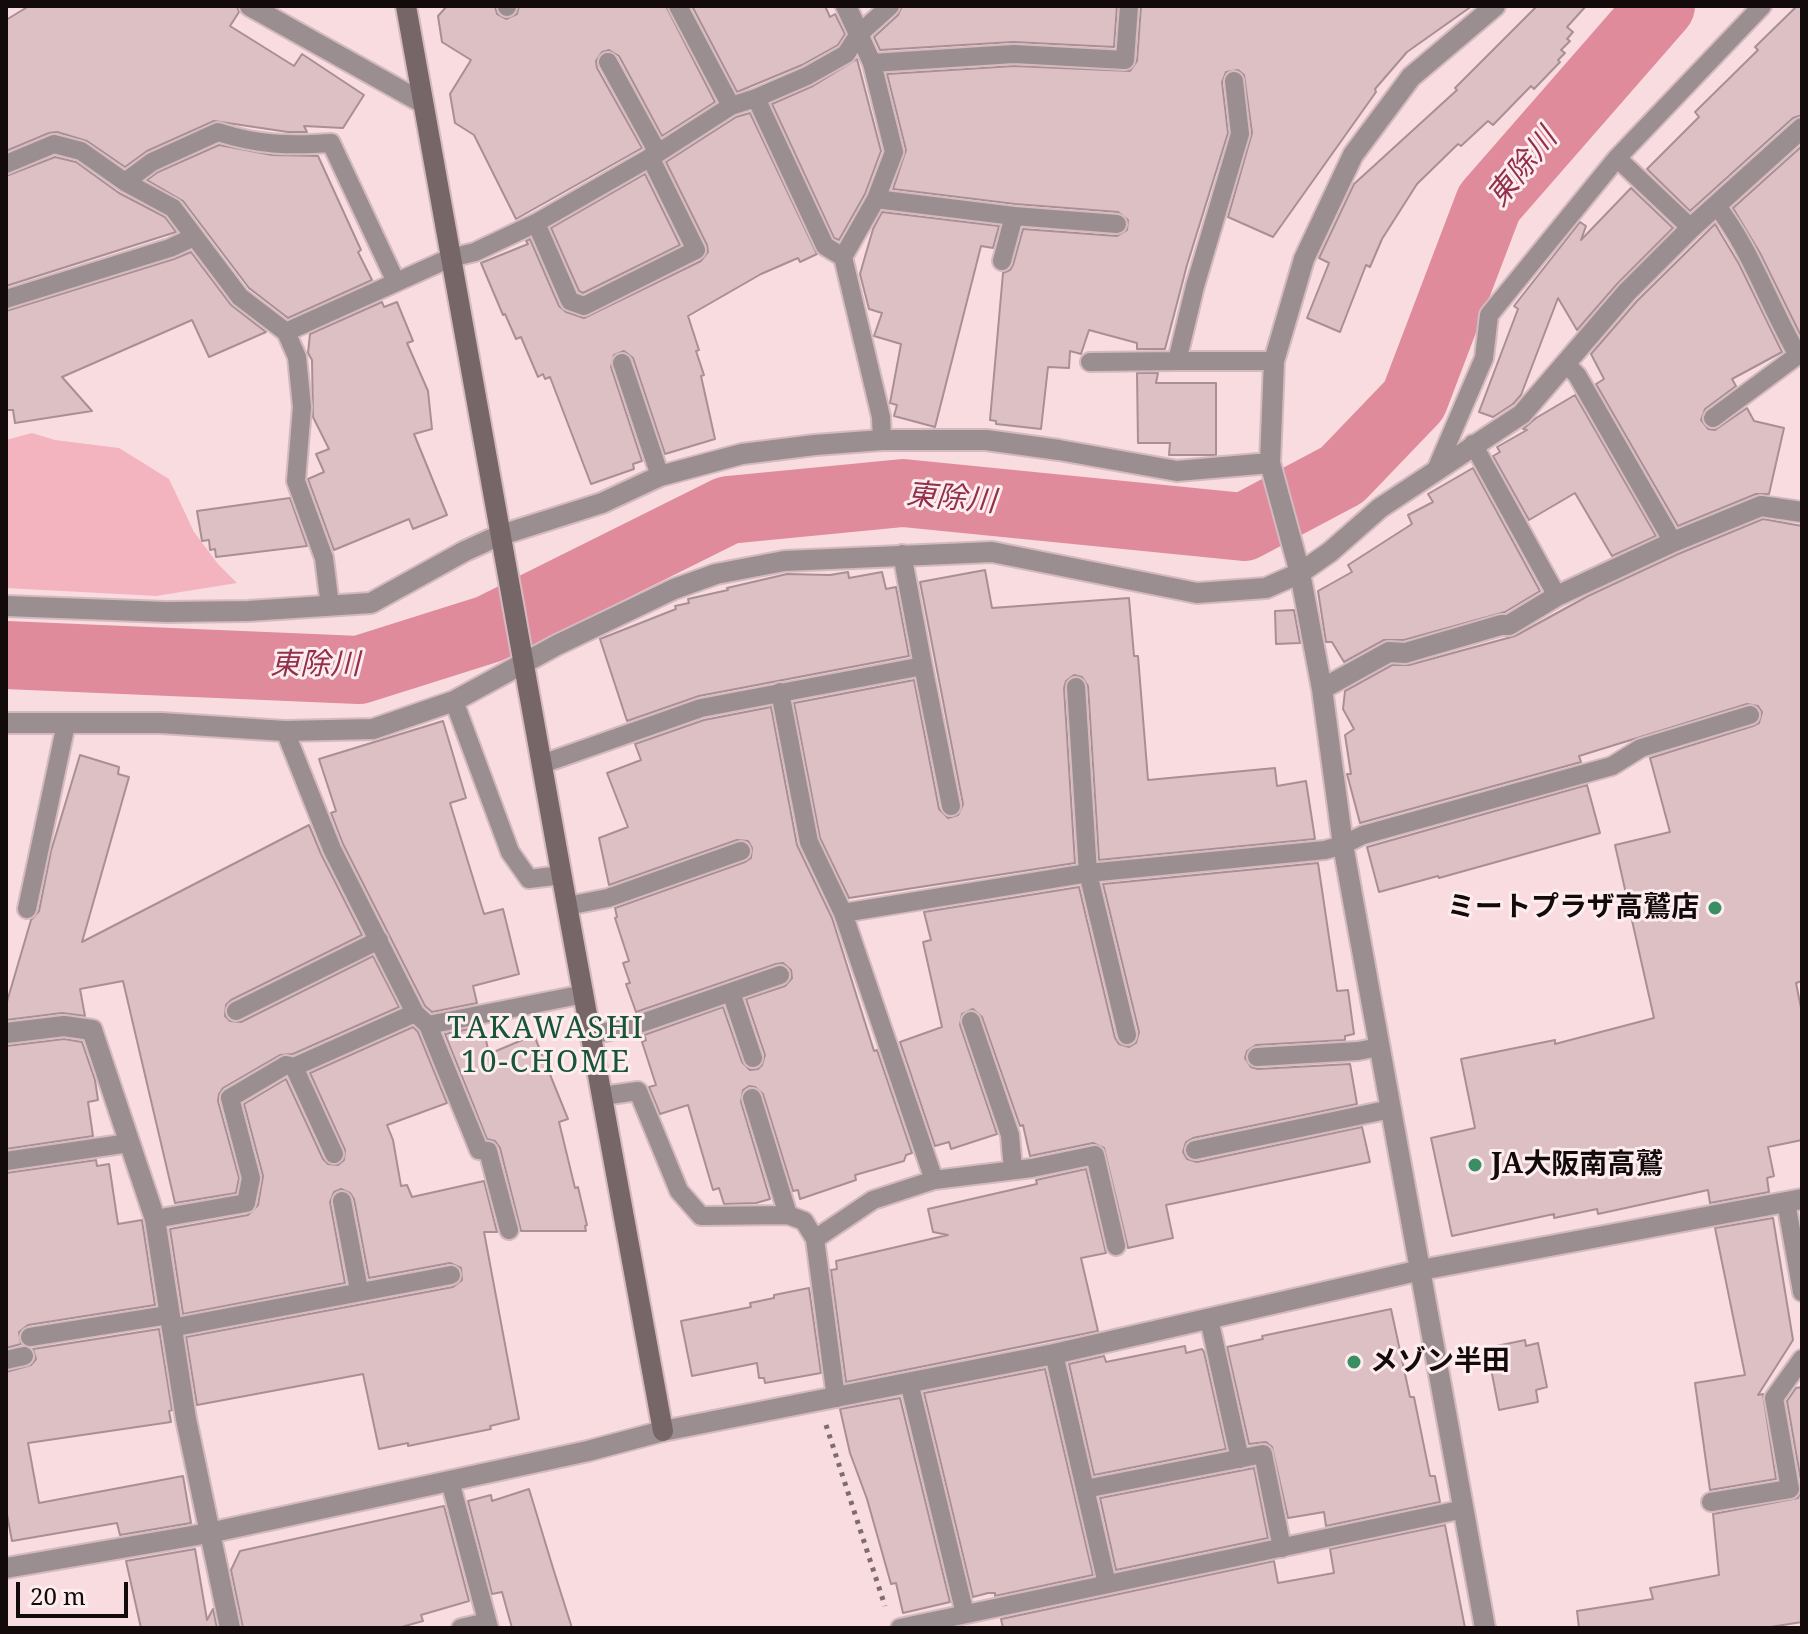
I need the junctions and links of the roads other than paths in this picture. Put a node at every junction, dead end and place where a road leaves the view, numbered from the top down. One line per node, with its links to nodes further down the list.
1 (250, 6): 14 (street)
2 (406, 6): 14 (street)
3 (678, 6): 15 (lane)
4 (846, 6): 9 (street)
5 (890, 6): 9 (lane)
6 (1129, 6): 11 (lane)
7 (1495, 6): 36 (street)
8 (1762, 6): 18 (lane)
9 (859, 34): 11 (lane); 13 (lane)
10 (608, 62): 17 (lane)
11 (872, 63): 21 (lane)
12 (1234, 81): 35 (lane)
13 (756, 98): 15 (lane); 28 (lane)
14 (423, 103): 29 (street)
15 (731, 106): 17 (lane)
16 (1802, 128): 22 (street)
17 (654, 155): 24 (lane); 24 (lane)
18 (1617, 158): 26 (lane); 44 (lane)
19 (6, 164): 20 (lane)
20 (125, 182): 27 (lane); 31 (lane)
21 (876, 199): 23 (lane); 28 (lane)
22 (1716, 205): 26 (street); 34 (lane)
23 (1014, 216): 25 (lane); 30 (lane)
24 (536, 223): 29 (lane)
25 (1117, 224)
26 (1691, 228): 39 (street)
27 (194, 237): 32 (lane); 33 (lane)
28 (843, 257): 41 (lane)
29 (450, 258): 31 (lane); 47 (street)
30 (1002, 261)
31 (396, 282): 33 (lane)
32 (6, 299)
33 (286, 332): 53 (lane)
34 (1800, 353): 40 (lane)
35 (1177, 361): 36 (lane); 37 (lane)
36 (1274, 361): 43 (street)
37 (1090, 362)
38 (622, 363): 45 (lane)
39 (1565, 363): 42 (street); 48 (lane)
40 (1713, 418)
41 (882, 440): 43 (street); 45 (street)
42 (1473, 444): 44 (street); 51 (lane)
43 (1270, 463): 50 (street)
44 (1436, 470): 50 (street)
45 (660, 476): 47 (street)
46 (1802, 512): 48 (street)
47 (498, 536): 53 (street); 54 (street)
48 (1673, 542): 51 (street)
49 (902, 554): 50 (street); 54 (street); 55 (lane)
50 (1300, 573): 57 (street)
51 (1557, 596): 57 (street)
52 (6, 606): 53 (street)
53 (330, 606)
54 (524, 664): 59 (street); 64 (street)
55 (923, 666): 58 (lane); 65 (lane)
56 (1076, 687): 68 (lane)
57 (1322, 689): 66 (street)
58 (780, 692): 64 (lane); 72 (lane)
59 (454, 701): 63 (street); 69 (lane)
60 (1750, 715): 66 (lane)
61 (6, 723): 62 (street)
62 (66, 724): 63 (street); 71 (lane)
63 (285, 731): 73 (lane)
64 (542, 764): 69 (street)
65 (951, 806)
66 (1343, 845): 68 (lane); 83 (street)
67 (741, 851): 70 (lane)
68 (1088, 873): 72 (lane); 82 (lane)
69 (562, 875): 70 (street)
70 (567, 906): 76 (street)
71 (27, 909)
72 (843, 913): 95 (lane)
73 (379, 940): 77 (lane); 78 (lane)
74 (780, 975): 75 (lane)
75 (731, 992): 81 (lane); 85 (lane)
76 (584, 994): 78 (lane); 81 (street)
77 (236, 1011)
78 (421, 1019): 86 (lane); 100 (lane)
79 (971, 1021): 94 (lane)
80 (6, 1033): 90 (street)
81 (591, 1035): 87 (street)
82 (1127, 1035)
83 (1379, 1047): 84 (lane); 89 (street)
84 (1257, 1057)
85 (753, 1058)
86 (294, 1067): 92 (lane); 99 (lane)
87 (602, 1096): 98 (lane); 114 (street)
88 (752, 1098): 98 (lane)
89 (1391, 1109): 91 (lane); 103 (street)
90 (129, 1143): 93 (lane); 99 (street)
91 (1195, 1150)
92 (334, 1154)
93 (6, 1161)
94 (1013, 1170): 95 (lane); 102 (lane)
95 (934, 1180): 101 (lane)
96 (342, 1201): 105 (lane)
97 (1794, 1201): 103 (street); 106 (lane)
98 (788, 1215): 101 (lane)
99 (155, 1219): 108 (street)
100 (509, 1230)
101 (815, 1239): 113 (lane)
102 (1116, 1246)
103 (1421, 1270): 107 (street); 120 (street)
104 (451, 1275): 105 (lane)
105 (359, 1290): 108 (lane)
106 (1802, 1292)
107 (1209, 1319): 110 (street); 115 (lane)
108 (170, 1321): 109 (lane); 121 (street)
109 (30, 1337)
110 (1054, 1354): 112 (street); 118 (lane)
111 (1802, 1359): 117 (lane)
112 (909, 1382): 113 (street); 125 (lane)
113 (827, 1400): 114 (street)
114 (663, 1431): 116 (street)
115 (1240, 1459): 118 (lane); 122 (lane)
116 (450, 1481): 121 (street); 127 (lane)
117 (1796, 1488): 119 (lane)
118 (1085, 1489): 124 (lane)
119 (1711, 1502)
120 (1464, 1509): 122 (lane); 130 (street)
121 (209, 1533): 123 (street); 128 (street)
122 (1282, 1548): 124 (lane)
123 (6, 1568)
124 (1107, 1584): 125 (lane)
125 (965, 1614): 126 (lane)
126 (894, 1622)
127 (488, 1625): 129 (lane)
128 (230, 1628)
129 (461, 1628)
130 (1485, 1628)

